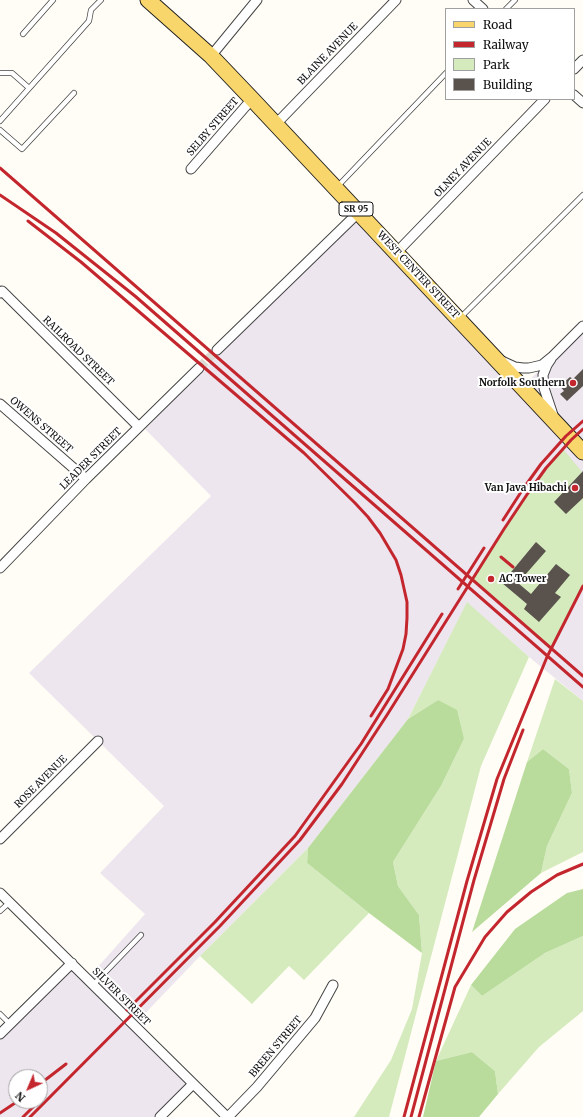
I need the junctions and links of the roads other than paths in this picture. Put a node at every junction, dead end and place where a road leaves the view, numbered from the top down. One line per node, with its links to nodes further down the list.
1 (53, 0): 10 (lane)
2 (101, 0): 16 (lane)
3 (148, 0): 11 (main road, WEST CENTER STREET / SR 95)
4 (257, 0): 11 (street)
5 (396, 0): 23 (street, BLAINE AVENUE)
6 (473, 0): 8 (street)
7 (515, 0): 9 (lane)
8 (482, 8)
9 (507, 8)
10 (23, 34)
11 (211, 56): 19 (main road, WEST CENTER STREET / SR 95)
12 (583, 60): 13 (street)
13 (575, 68)
14 (0, 72): 16 (lane)
15 (445, 74): 26 (lane)
16 (30, 88): 22 (lane)
17 (74, 93): 24 (lane)
18 (575, 96): 21 (street)
19 (252, 99): 23 (main road, WEST CENTER STREET / SR 95); 25 (street, SELBY STREET)
20 (544, 100): 29 (street, OLNEY AVENUE)
21 (583, 104)
22 (0, 121)
23 (276, 124): 26 (main road, WEST CENTER STREET / SR 95)
24 (0, 130)
25 (191, 169)
26 (336, 188): 28 (main road, WEST CENTER STREET / SR 95)
27 (583, 195): 31 (lane)
28 (359, 212): 29 (main road, WEST CENTER STREET / SR 95); 33 (street)
29 (397, 252): 31 (main road, WEST CENTER STREET / SR 95)
30 (1, 292): 38 (street, RAILROAD STREET)
31 (459, 320): 34 (main road, WEST CENTER STREET / SR 95)
32 (583, 326): 35 (street)
33 (217, 350)
34 (492, 355): 35 (street); 39 (main road, WEST CENTER STREET / SR 95)
35 (553, 356): 39 (street)
36 (199, 368): 38 (street, LEADER STREET)
37 (0, 404): 41 (street, OWENS STREET)
38 (139, 426): 41 (street, LEADER STREET)
39 (557, 426): 40 (main road, WEST CENTER STREET / SR 95)
40 (583, 452)
41 (86, 479): 42 (street, LEADER STREET)
42 (0, 568)
43 (98, 741): 44 (street, ROSE AVENUE)
44 (0, 839)
45 (0, 892): 46 (street, SILVER STREET)
46 (10, 902): 47 (lane); 49 (street, SILVER STREET)
47 (0, 912)
48 (140, 934): 50 (lane)
49 (72, 963): 50 (street, SILVER STREET); 53 (street)
50 (93, 985): 55 (street, SILVER STREET)
51 (333, 985): 57 (street, BREEN STREET)
52 (0, 1014): 53 (lane)
53 (10, 1024): 54 (street)
54 (0, 1034)
55 (193, 1084): 56 (street); 57 (street, SILVER STREET)
56 (160, 1117)
57 (228, 1117)

